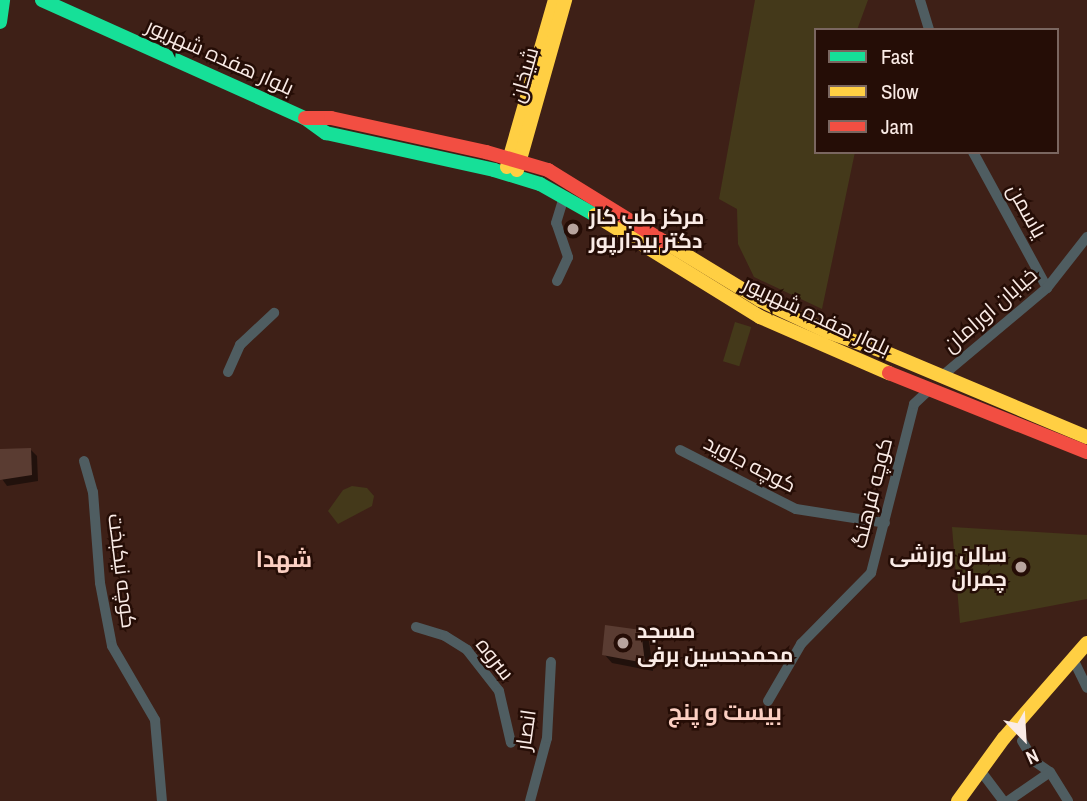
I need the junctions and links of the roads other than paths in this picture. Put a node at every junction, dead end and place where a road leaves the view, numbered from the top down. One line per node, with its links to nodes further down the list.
1 (3, 0): 6 (street)
2 (42, 0): 9 (street, بلوار هفده شهریور)
3 (555, 0): 9 (street, شیخان)
4 (565, 0): 9 (street, شیخان)
5 (920, 0): 7 (street)
6 (0, 22)
7 (928, 28)
8 (974, 154): 13 (street, یاسمن)
9 (512, 167): 10 (street, بلوار هفده شهریور); 16 (street, بلوار هفده شهریور)
10 (564, 195): 12 (street); 17 (street, بلوار هفده شهریور)
11 (1087, 237): 13 (street, خیابان اورامان)
12 (557, 281)
13 (1047, 288): 16 (street, خیابان اورامان)
14 (274, 313): 15 (street)
15 (228, 372)
16 (942, 376): 17 (street); 18 (street, بلوار هفده شهریور)
17 (929, 390): 20 (street, بلوار هفده شهریور); 22 (street, کوچه فرهنگ)
18 (1087, 437)
19 (680, 450): 22 (street, کوچه جاوید)
20 (1087, 452)
21 (84, 461): 33 (street, کوچه نیکبخت)
22 (886, 523): 28 (street, کوچه فرهنگ)
23 (416, 627): 30 (street, سروه)
24 (1087, 643): 25 (street)
25 (1073, 659): 27 (street); 31 (street)
26 (551, 662): 34 (street, انصار)
27 (1087, 688)
28 (768, 701)
29 (1022, 741): 32 (street)
30 (511, 743)
31 (980, 770): 35 (street); 36 (street)
32 (1050, 772): 36 (street); 37 (street)
33 (162, 801)
34 (530, 801)
35 (958, 801)
36 (1005, 801)
37 (1068, 801)

